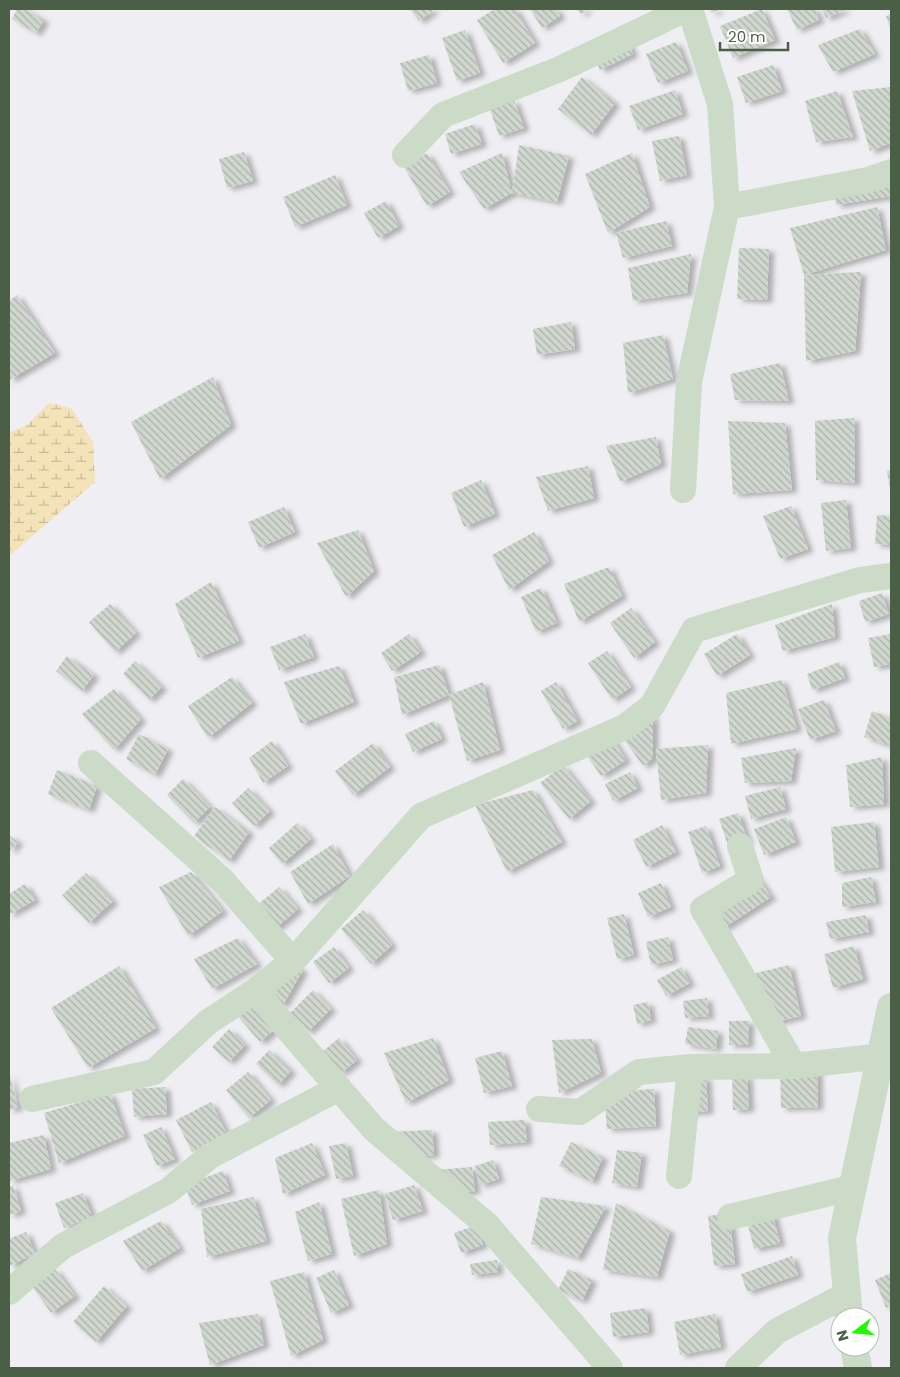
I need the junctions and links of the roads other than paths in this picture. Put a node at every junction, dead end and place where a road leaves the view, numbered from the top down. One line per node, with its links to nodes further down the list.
1 (688, 9): 2 (street); 4 (street)
2 (404, 155)
3 (891, 172): 4 (street)
4 (726, 207): 5 (street)
5 (683, 490)
6 (891, 576): 9 (street)
7 (91, 763): 9 (street)
8 (740, 846): 13 (street)
9 (293, 961): 10 (street)
10 (255, 991): 15 (street); 16 (street)
11 (891, 1006): 12 (street)
12 (882, 1056): 13 (street); 19 (street)
13 (794, 1066): 14 (street)
14 (690, 1067): 17 (street); 18 (street)
15 (339, 1088): 21 (street); 23 (street)
16 (32, 1099)
17 (539, 1109)
18 (679, 1176)
19 (851, 1188): 20 (street); 22 (street)
20 (730, 1217)
21 (9, 1292)
22 (847, 1306): 24 (street)
23 (610, 1368)
24 (738, 1368)

